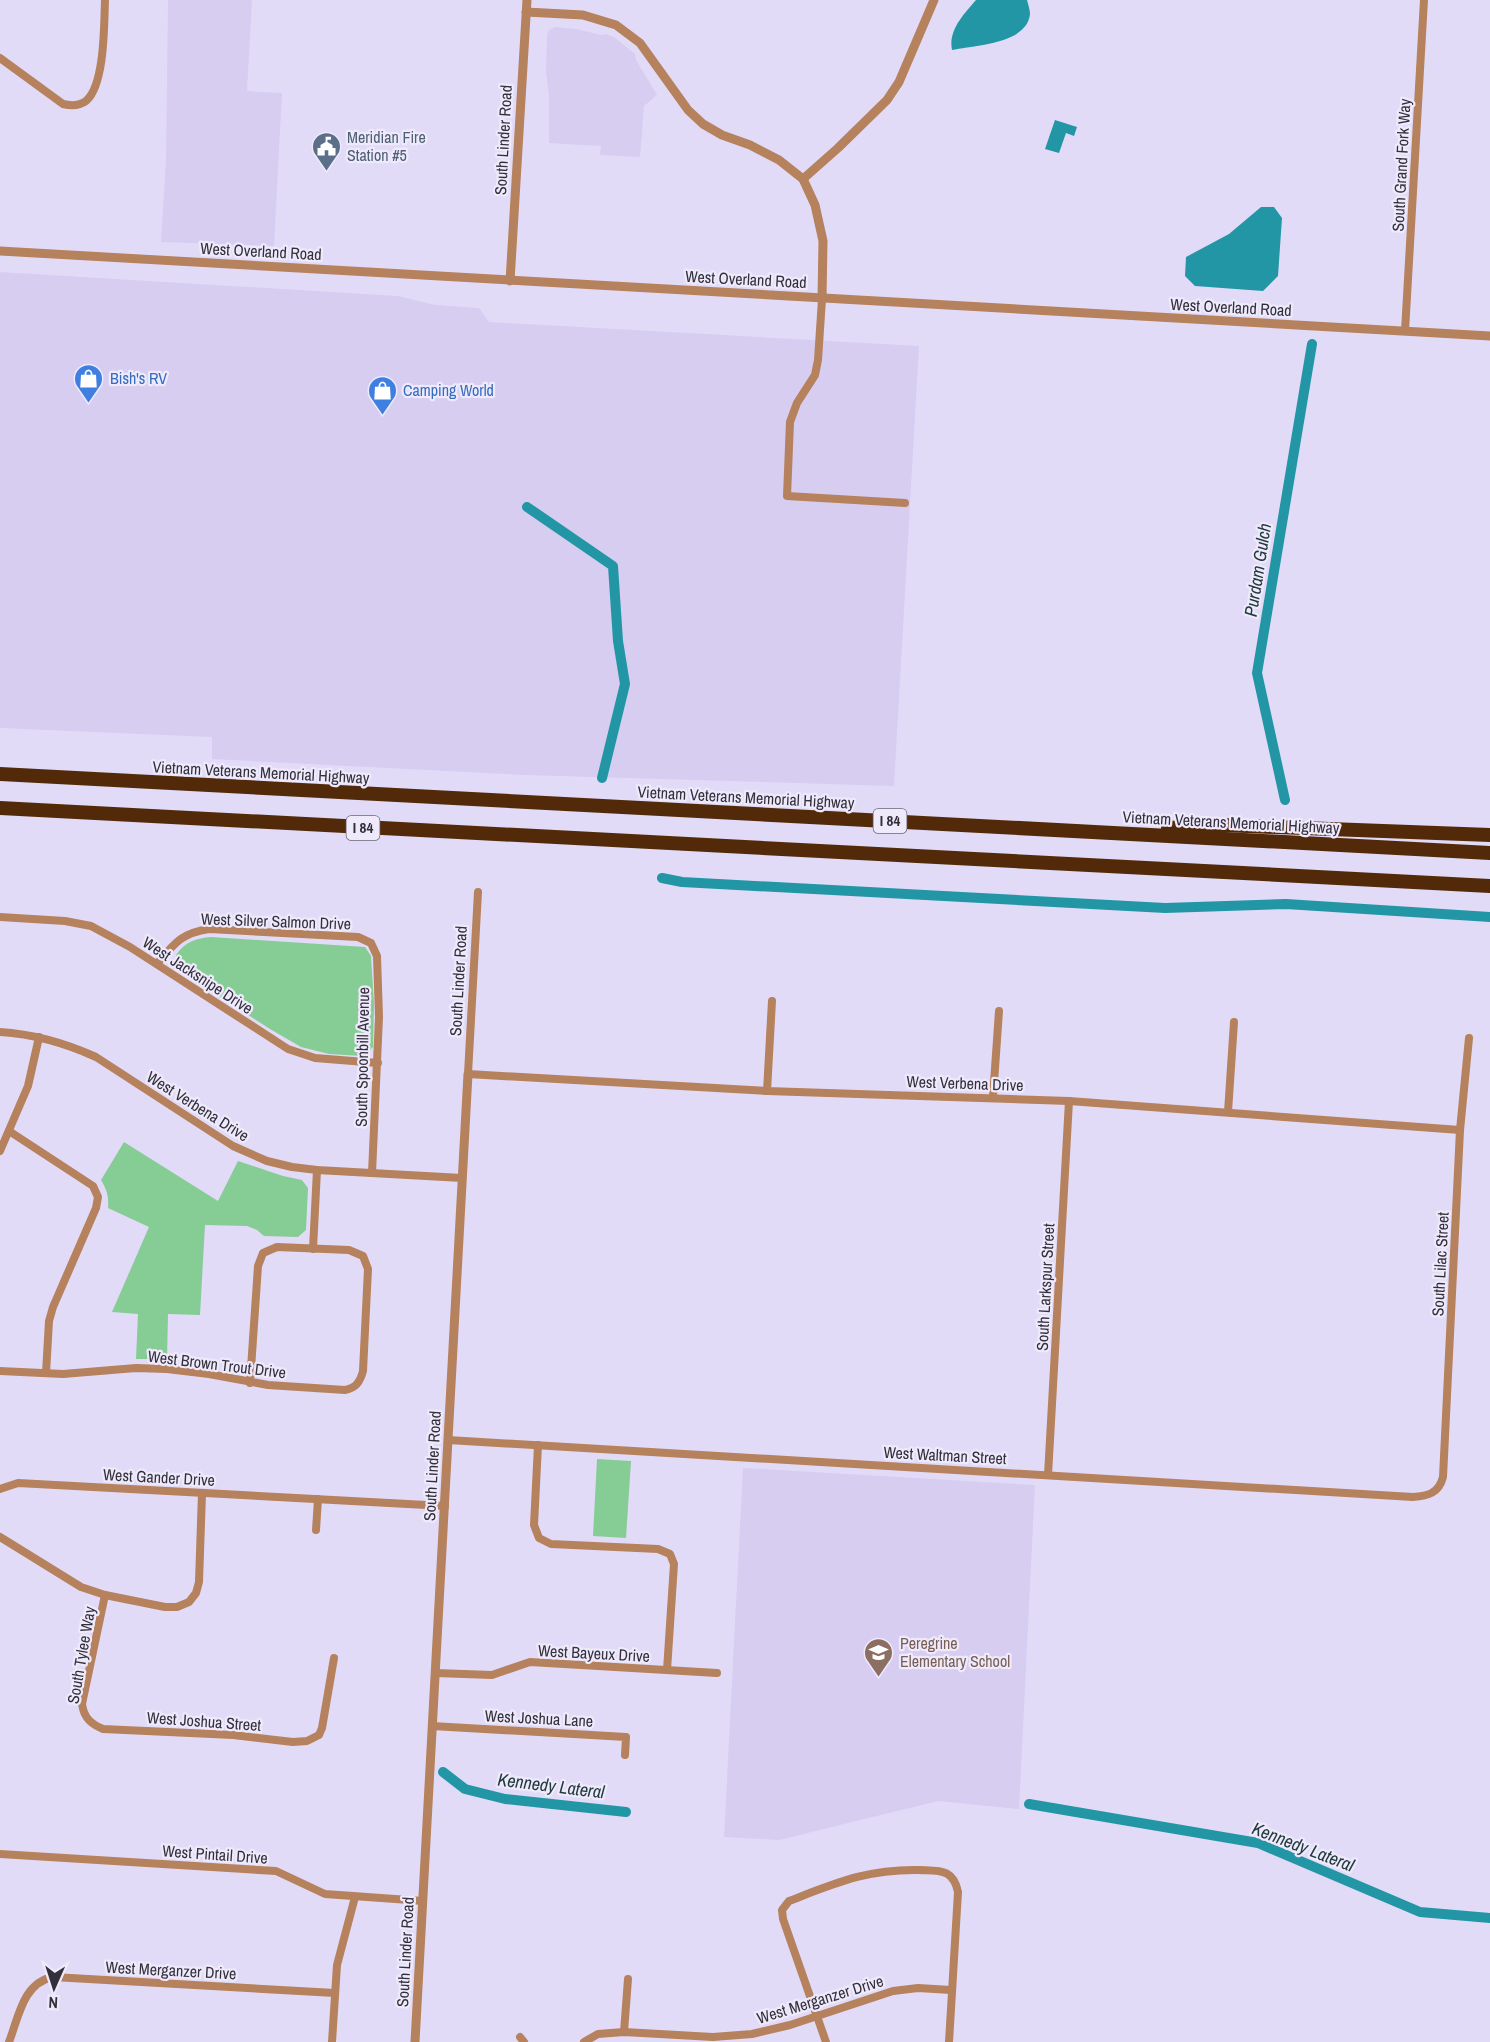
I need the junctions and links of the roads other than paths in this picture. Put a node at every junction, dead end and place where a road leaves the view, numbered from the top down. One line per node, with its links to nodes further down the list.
1 (105, 0): 6 (street)
2 (527, 0): 5 (street, South Linder Road)
3 (934, 0): 7 (street)
4 (1424, 0): 11 (street, South Grand Fork Way)
5 (526, 12): 7 (street); 9 (street, South Linder Road)
6 (0, 58)
7 (803, 179): 10 (street)
8 (0, 251): 9 (street, West Overland Road)
9 (510, 281): 10 (street, West Overland Road)
10 (822, 299): 11 (street, West Overland Road); 13 (street)
11 (1405, 331): 12 (street, West Overland Road)
12 (1490, 336)
13 (905, 503)
14 (0, 774): 16 (highway, Vietnam Veterans Memorial Highway / I 84)
15 (0, 808): 19 (highway, I 84)
16 (1106, 832): 17 (highway); 18 (highway, Vietnam Veterans Memorial Highway / I 84)
17 (1490, 835)
18 (1490, 853)
19 (1490, 886)
20 (478, 892): 31 (street, South Linder Road)
21 (0, 916): 23 (street, West Jacksnipe Drive)
22 (371, 943): 23 (street, West Silver Salmon Drive); 30 (street, South Spoonbill Avenue)
23 (157, 964): 30 (street, West Jacksnipe Drive)
24 (771, 1001): 32 (street)
25 (999, 1011): 33 (street)
26 (1234, 1022): 35 (street)
27 (0, 1032): 28 (street, West Verbena Drive)
28 (39, 1038): 37 (street); 39 (street, West Verbena Drive)
29 (1469, 1038): 36 (street, South Lilac Street)
30 (378, 1063): 40 (street, South Spoonbill Avenue)
31 (468, 1074): 32 (street, West Verbena Drive); 41 (street, South Linder Road)
32 (768, 1091): 33 (street, West Verbena Drive)
33 (993, 1097): 34 (street, West Verbena Drive)
34 (1069, 1101): 35 (street, West Verbena Drive); 48 (street, South Larkspur Street)
35 (1228, 1112): 36 (street, West Verbena Drive)
36 (1460, 1130): 50 (street, South Lilac Street)
37 (9, 1131): 38 (street); 44 (street)
38 (0, 1151)
39 (317, 1170): 40 (street, West Verbena Drive); 42 (street)
40 (372, 1173): 41 (street, West Verbena Drive)
41 (462, 1178): 46 (street, South Linder Road)
42 (313, 1249): 45 (street); 45 (street, West Brown Trout Drive)
43 (0, 1371): 44 (street, West Brown Trout Drive)
44 (46, 1373): 45 (street, West Brown Trout Drive)
45 (250, 1383)
46 (448, 1440): 47 (street, West Waltman Street); 53 (street, South Linder Road)
47 (538, 1445): 48 (street, West Waltman Street); 58 (street)
48 (1048, 1475): 50 (street, West Waltman Street)
49 (0, 1490): 51 (street, West Gander Drive)
50 (1438, 1490)
51 (202, 1493): 52 (street, West Gander Drive); 56 (street)
52 (318, 1499): 53 (street, West Gander Drive); 54 (street)
53 (445, 1506): 59 (street, South Linder Road)
54 (316, 1530)
55 (0, 1537): 56 (street)
56 (105, 1595): 61 (street, South Tylee Way)
57 (334, 1658): 61 (street, West Joshua Street)
58 (667, 1670): 59 (street, West Bayeux Drive); 60 (street, West Bayeux Drive)
59 (435, 1672): 62 (street, South Linder Road)
60 (717, 1673)
61 (87, 1720)
62 (432, 1726): 63 (street, West Joshua Lane); 66 (street, South Linder Road)
63 (625, 1755)
64 (0, 1854): 65 (street, West Pintail Drive)
65 (354, 1897): 66 (street, West Pintail Drive); 69 (street)
66 (423, 1901): 74 (street, South Linder Road)
67 (628, 1979): 71 (street)
68 (951, 1990): 70 (street, West Merganzer Drive); 70 (street); 77 (street)
69 (335, 1993): 72 (street, West Merganzer Drive); 73 (street)
70 (817, 2016): 71 (street, West Merganzer Drive); 76 (street)
71 (624, 2032): 75 (street, West Merganzer Drive)
72 (9, 2042)
73 (332, 2042)
74 (415, 2042)
75 (584, 2042)
76 (826, 2042)
77 (949, 2042)

